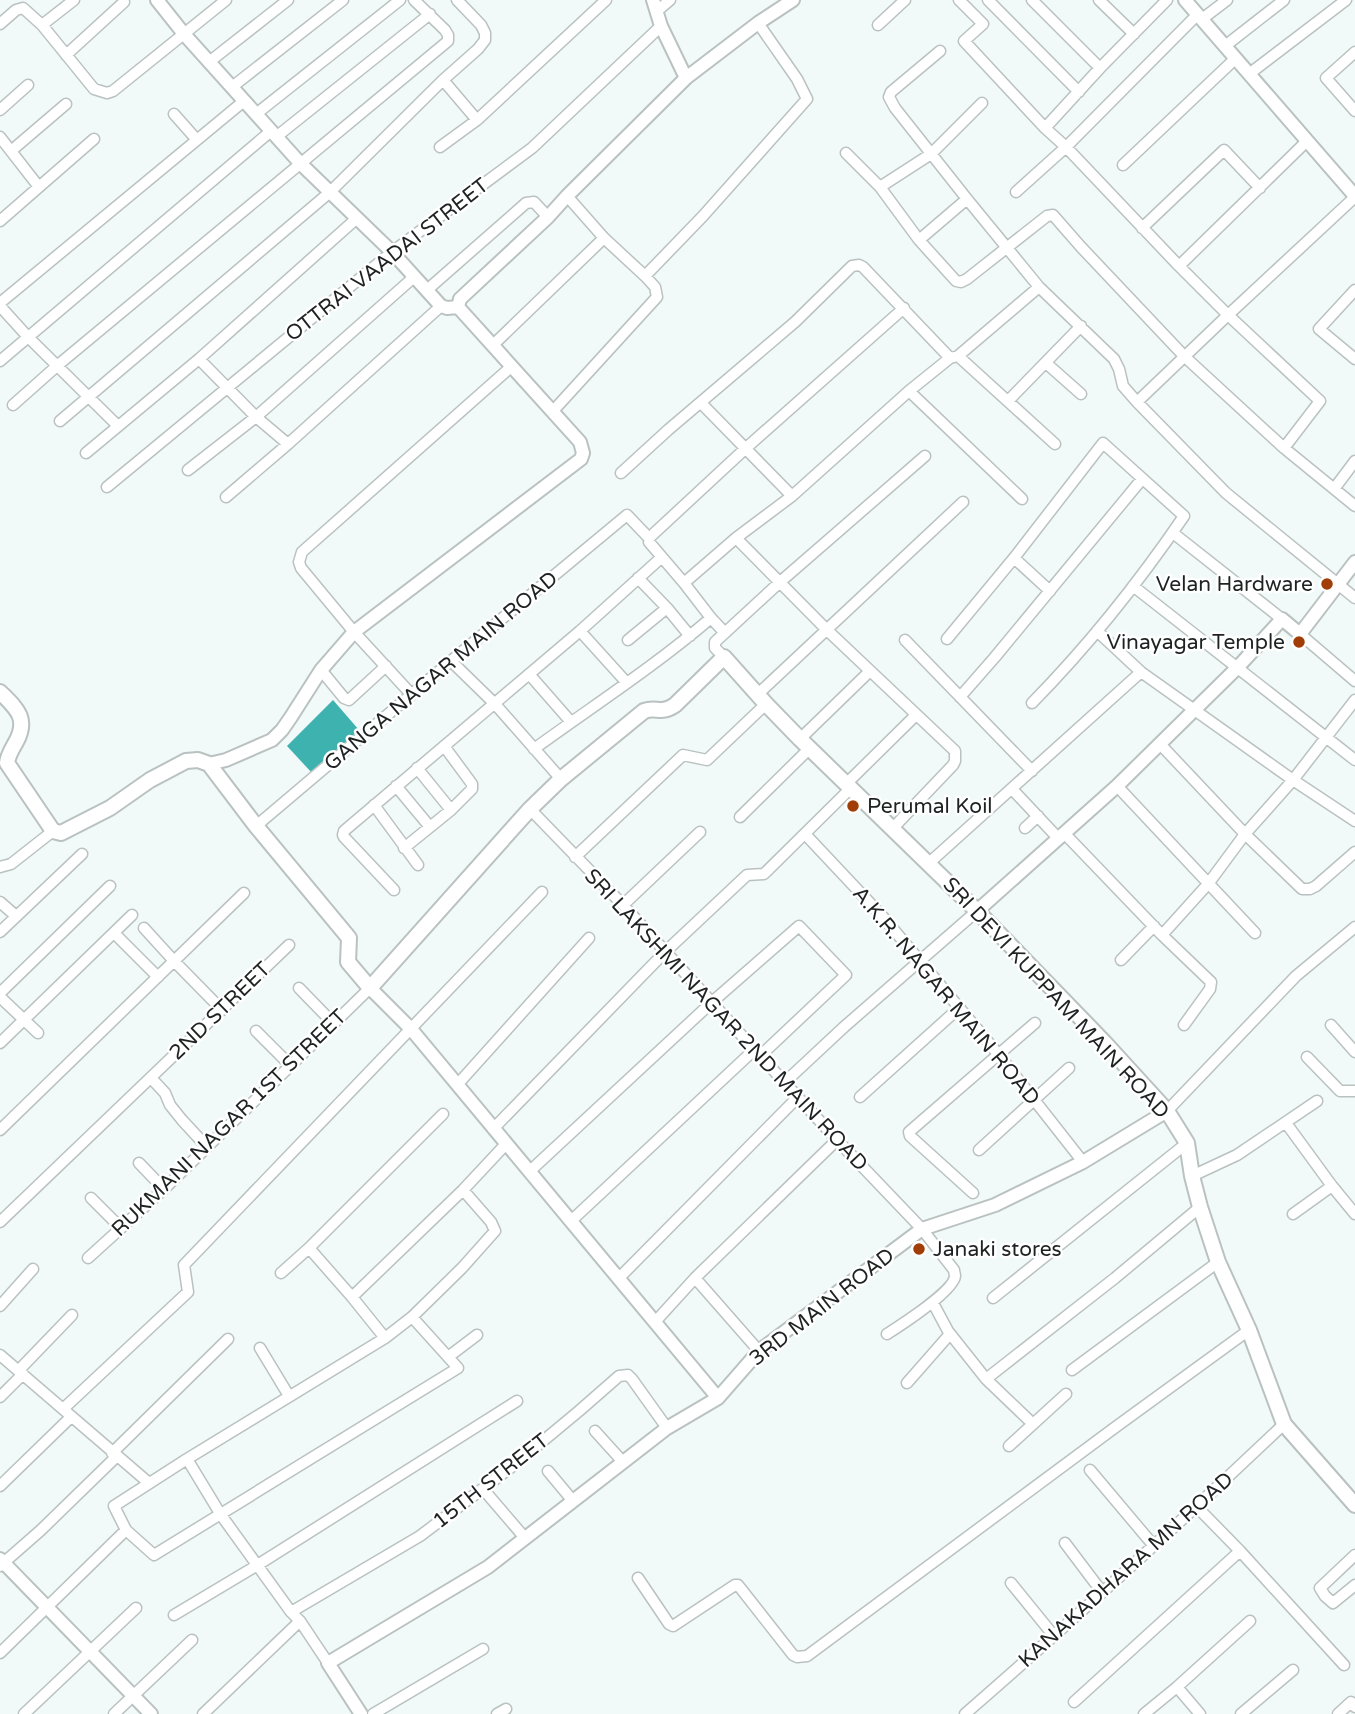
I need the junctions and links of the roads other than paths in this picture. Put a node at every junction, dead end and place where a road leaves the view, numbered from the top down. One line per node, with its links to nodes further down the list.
1 (74, 0): 28 (street)
2 (157, 0): 31 (street)
3 (288, 0): 38 (street)
4 (343, 0): 44 (street)
5 (400, 0): 52 (street)
6 (414, 0): 24 (street)
7 (457, 0): 42 (street)
8 (607, 0): 53 (street)
9 (670, 0): 23 (street)
10 (793, 0): 26 (street)
11 (905, 0): 29 (street)
12 (959, 0): 54 (street)
13 (988, 0): 45 (street)
14 (1032, 0): 39 (street)
15 (1100, 0): 32 (street)
16 (1167, 0): 32 (street)
17 (1185, 0): 25 (street)
18 (1227, 0): 25 (street)
19 (1284, 0): 33 (street)
20 (1346, 0): 40 (street)
21 (223, 1): 31 (street)
22 (124, 2): 36 (street)
23 (655, 5): 30 (street)
24 (430, 14): 55 (street); 64 (street)
25 (1200, 17): 33 (street); 61 (street)
26 (758, 23): 41 (street); 83 (street)
27 (0, 24): 28 (street)
28 (42, 25): 36 (street)
29 (878, 25)
30 (661, 26): 41 (street); 81 (street, OTTRAI VAADAI STREET)
31 (184, 34): 36 (street); 38 (street)
32 (1134, 34): 39 (street)
33 (1225, 46): 37 (street)
34 (940, 51): 63 (street)
35 (1355, 52): 50 (street)
36 (66, 55)
37 (1236, 58): 40 (street); 65 (street)
38 (209, 62): 44 (street)
39 (1100, 68): 45 (street)
40 (1249, 74): 58 (street)
41 (686, 78): 72 (street)
42 (443, 80): 53 (street); 70 (street)
43 (29, 85): 49 (street)
44 (232, 87): 46 (street)
45 (1079, 92): 54 (street)
46 (244, 101): 52 (street); 57 (street)
47 (982, 103): 63 (street)
48 (66, 104): 59 (street)
49 (0, 110)
50 (1355, 111)
51 (174, 114): 57 (street)
52 (256, 114): 55 (street)
53 (477, 120): 60 (street)
54 (1045, 128): 61 (street)
55 (273, 134): 64 (street); 94 (street)
56 (94, 139): 66 (street)
57 (197, 140): 88 (street)
58 (1307, 141): 68 (street); 71 (street)
59 (4, 145): 66 (street)
60 (440, 147)
61 (1066, 147): 69 (street); 77 (street)
62 (846, 153): 67 (street)
63 (931, 154): 67 (street); 73 (street)
64 (300, 163): 70 (street); 102 (street)
65 (1123, 164)
66 (39, 187): 76 (street)
67 (880, 187): 79 (street)
68 (1260, 188): 77 (street); 82 (street)
69 (1016, 192)
70 (329, 193): 75 (street); 107 (street)
71 (1355, 196): 92 (street)
72 (566, 197): 74 (street); 78 (street)
73 (967, 200): 79 (street); 80 (street)
74 (548, 217): 86 (street); 90 (street)
75 (356, 219): 81 (street); 98 (street)
76 (0, 221)
77 (1142, 228): 82 (street)
78 (604, 238): 83 (street); 95 (street)
79 (919, 240): 80 (street)
80 (1008, 247): 85 (street); 97 (street)
81 (392, 252): 84 (street); 104 (street, OTTRAI VAADAI STREET)
82 (1179, 266): 92 (street)
83 (645, 276): 112 (street)
84 (414, 277): 86 (street); 113 (street)
85 (1039, 286): 93 (street); 96 (street)
86 (427, 290): 89 (street)
87 (1355, 290): 99 (street)
88 (0, 304): 94 (street)
89 (441, 306): 90 (street); 116 (street)
90 (458, 307): 95 (street)
91 (904, 308): 96 (street); 110 (street); 118 (street)
92 (1228, 315): 97 (street); 119 (street)
93 (1081, 326): 101 (street); 109 (street)
94 (28, 337): 100 (street); 102 (street)
95 (494, 345): 103 (street)
96 (954, 357): 105 (street); 108 (street)
97 (1185, 357): 109 (street); 119 (street)
98 (199, 359): 104 (street); 115 (street)
99 (1355, 359)
100 (0, 361)
101 (1046, 363): 106 (street); 108 (street)
102 (58, 365): 107 (street); 111 (street)
103 (512, 366): 112 (street); 152 (street)
104 (227, 388): 113 (street); 126 (street, OTTRAI VAADAI STREET)
105 (909, 391): 128 (street); 130 (street)
106 (1081, 394)
107 (90, 397): 114 (street); 115 (street)
108 (1009, 401): 117 (street)
109 (1137, 402): 142 (street)
110 (701, 403): 118 (street); 124 (street)
111 (13, 405)
112 (553, 411): 152 (street)
113 (256, 417): 116 (street); 123 (street)
114 (60, 421)
115 (118, 426): 120 (street)
116 (288, 444): 129 (street)
117 (1055, 444)
118 (746, 448): 128 (street); 134 (street)
119 (1284, 448): 127 (street)
120 (86, 453)
121 (925, 456): 140 (street)
122 (1355, 461): 127 (street)
123 (188, 470)
124 (621, 473)
125 (1142, 479): 133 (street); 137 (street); 144 (street)
126 (107, 487)
127 (1334, 489): 132 (street)
128 (792, 496): 135 (street)
129 (226, 497)
130 (1021, 499)
131 (963, 502): 149 (street)
132 (1355, 506)
133 (1173, 533): 143 (street); 148 (street)
134 (649, 538): 136 (street); 160 (street, GANGA NAGAR MAIN ROAD)
135 (736, 538): 140 (street); 141 (street)
136 (662, 557): 139 (street); 141 (street)
137 (1014, 558): 144 (street); 156 (street)
138 (1355, 562): 142 (street)
139 (638, 578): 146 (street); 150 (street)
140 (780, 582): 149 (street); 153 (street)
141 (684, 583): 147 (street)
142 (1338, 584): 145 (street); 154 (street)
143 (1133, 586): 151 (street); 162 (street)
144 (1050, 591): 171 (street)
145 (1355, 598)
146 (667, 608): 155 (street); 157 (street)
147 (711, 618): 153 (street); 155 (street)
148 (1282, 619): 154 (street); 162 (street)
149 (827, 630): 164 (street); 172 (street)
150 (580, 631): 166 (street); 168 (street)
151 (1097, 631): 165 (street); 174 (street)
152 (354, 632): 161 (street); 163 (street)
153 (725, 633): 159 (street)
154 (1300, 634): 167 (street)
155 (690, 636): 168 (street)
156 (947, 639)
157 (628, 640)
158 (905, 640): 171 (street)
159 (724, 657): 172 (main road, SRI DEVI KUPPAM MAIN ROAD); 188 (main road)
160 (451, 661): 170 (street, GANGA NAGAR MAIN ROAD); 175 (street)
161 (386, 666): 163 (street); 170 (street)
162 (1238, 667): 176 (street); 179 (street)
163 (321, 670): 185 (street)
164 (870, 671): 177 (street); 180 (street)
165 (1141, 672): 176 (street); 187 (street)
166 (529, 674): 175 (street); 178 (street)
167 (1355, 681)
168 (627, 683): 178 (street)
169 (0, 692): 204 (main road)
170 (411, 694): 200 (street, GANGA NAGAR MAIN ROAD)
171 (960, 697): 187 (street)
172 (762, 699): 180 (main road, SRI DEVI KUPPAM MAIN ROAD); 212 (street)
173 (1355, 700): 179 (street)
174 (1032, 703)
175 (495, 704): 182 (street); 183 (street)
176 (1194, 711): 181 (street); 189 (street)
177 (916, 715): 190 (street); 202 (street)
178 (571, 722): 183 (street)
179 (1327, 737): 184 (street); 189 (street)
180 (805, 743): 190 (main road, SRI DEVI KUPPAM MAIN ROAD); 198 (street)
181 (1160, 744): 192 (street); 207 (street)
182 (444, 746): 186 (street); 195 (street)
183 (534, 749): 188 (street)
184 (1355, 760)
185 (209, 764): 200 (main road); 204 (main road)
186 (417, 768): 191 (street); 195 (street)
187 (1032, 771): 193 (street)
188 (561, 779): 196 (main road)
189 (1293, 780): 199 (street); 207 (street)
190 (850, 785): 202 (main road, SRI DEVI KUPPAM MAIN ROAD); 206 (street)
191 (396, 786): 194 (street); 201 (street)
192 (1116, 786): 208 (street); 216 (street)
193 (1012, 789): 197 (street); 213 (street)
194 (374, 805): 209 (street); 218 (street)
195 (451, 810): 201 (street)
196 (530, 810): 212 (street, SRI LAKSHMI NAGAR 2ND MAIN ROAD); 241 (main road)
197 (1038, 816): 203 (street); 208 (street)
198 (740, 817)
199 (1355, 821)
200 (256, 826): 241 (main road)
201 (430, 827): 209 (street)
202 (893, 828): 213 (main road, SRI DEVI KUPPAM MAIN ROAD)
203 (1025, 828)
204 (53, 831): 215 (street)
205 (699, 832): 222 (street)
206 (805, 834): 235 (street); 238 (street, A.K.R. NAGAR MAIN ROAD)
207 (1245, 834): 210 (street); 216 (street)
208 (1061, 835): 223 (street); 226 (street)
209 (404, 848): 214 (street)
210 (1355, 852)
211 (82, 854): 225 (street)
212 (575, 857): 222 (street, SRI LAKSHMI NAGAR 2ND MAIN ROAD)
213 (929, 863): 223 (main road, SRI DEVI KUPPAM MAIN ROAD)
214 (418, 865)
215 (0, 867)
216 (1208, 884): 231 (street); 232 (street)
217 (110, 886): 242 (street)
218 (394, 890)
219 (542, 892): 251 (street)
220 (244, 893): 237 (street)
221 (0, 902): 225 (street)
222 (623, 905): 235 (street, SRI LAKSHMI NAGAR 2ND MAIN ROAD)
223 (977, 911): 238 (street); 269 (main road, SRI DEVI KUPPAM MAIN ROAD)
224 (132, 915): 230 (street)
225 (16, 916): 229 (street)
226 (1154, 926): 232 (street); 236 (street)
227 (1355, 927): 269 (street)
228 (144, 928): 237 (street)
229 (0, 932)
230 (114, 933): 239 (street); 246 (street)
231 (1255, 933)
232 (1162, 935): 249 (street)
233 (589, 938): 263 (street)
234 (289, 945): 245 (street, 2ND STREET)
235 (665, 952): 243 (street, SRI LAKSHMI NAGAR 2ND MAIN ROAD); 272 (street)
236 (1121, 960)
237 (174, 961): 239 (street); 245 (street)
238 (920, 961): 244 (street, A.K.R. NAGAR MAIN ROAD); 262 (street)
239 (158, 977): 273 (street)
240 (299, 988): 247 (street)
241 (370, 988): 247 (street, RUKMANI NAGAR 1ST STREET); 251 (street)
242 (0, 995): 246 (street)
243 (711, 1003): 256 (street, SRI LAKSHMI NAGAR 2ND MAIN ROAD); 256 (street); 281 (street)
244 (959, 1008): 257 (street, A.K.R. NAGAR MAIN ROAD); 266 (street)
245 (222, 1010): 261 (street, 2ND STREET)
246 (24, 1020): 253 (street); 254 (street)
247 (333, 1023): 259 (street, RUKMANI NAGAR 1ST STREET)
248 (1035, 1023): 257 (street)
249 (1184, 1025)
250 (1331, 1025): 255 (street)
251 (411, 1029): 263 (street); 328 (street)
252 (256, 1031): 259 (street)
253 (38, 1033)
254 (0, 1044)
255 (1355, 1052)
256 (757, 1053): 262 (street, SRI LAKSHMI NAGAR 2ND MAIN ROAD); 291 (street)
257 (999, 1055): 267 (street, A.K.R. NAGAR MAIN ROAD); 286 (street)
258 (1307, 1057): 264 (street)
259 (290, 1065): 277 (street, RUKMANI NAGAR 1ST STREET)
260 (1069, 1068): 267 (street)
261 (151, 1078): 277 (street); 292 (street, 2ND STREET)
262 (784, 1083): 265 (street, SRI LAKSHMI NAGAR 2ND MAIN ROAD)
263 (457, 1085): 272 (street)
264 (1355, 1091)
265 (798, 1097): 274 (street, SRI LAKSHMI NAGAR 2ND MAIN ROAD); 300 (street)
266 (860, 1097)
267 (1035, 1100): 278 (street); 279 (street, A.K.R. NAGAR MAIN ROAD)
268 (1317, 1101): 271 (street)
269 (1167, 1111): 275 (main road, SRI DEVI KUPPAM MAIN ROAD); 279 (street, 3RD MAIN ROAD)
270 (443, 1114): 295 (street)
271 (1286, 1123): 282 (street); 283 (street)
272 (493, 1129): 276 (street)
273 (0, 1130)
274 (837, 1140): 294 (street, SRI LAKSHMI NAGAR 2ND MAIN ROAD); 301 (street)
275 (1187, 1143): 282 (main road, SRI DEVI KUPPAM MAIN ROAD); 303 (street)
276 (506, 1144): 281 (street); 285 (street)
277 (207, 1147): 284 (street, RUKMANI NAGAR 1ST STREET)
278 (979, 1150)
279 (1083, 1162): 294 (street, 3RD MAIN ROAD)
280 (139, 1163): 284 (street)
281 (530, 1171): 291 (street)
282 (1192, 1176): 288 (main road, SRI DEVI KUPPAM MAIN ROAD)
283 (1332, 1186): 289 (street); 290 (street)
284 (164, 1189): 293 (street, RUKMANI NAGAR 1ST STREET)
285 (463, 1190): 302 (street); 307 (street)
286 (973, 1194)
287 (91, 1198): 293 (street)
288 (1200, 1207): 297 (main road, SRI DEVI KUPPAM MAIN ROAD); 321 (street)
289 (1293, 1214)
290 (1355, 1214)
291 (571, 1221): 300 (street)
292 (0, 1222)
293 (121, 1228): 296 (street, RUKMANI NAGAR 1ST STREET)
294 (922, 1229): 304 (street, SRI LAKSHMI NAGAR 2ND MAIN ROAD); 316 (street, 3RD MAIN ROAD)
295 (309, 1248): 299 (street); 302 (street)
296 (88, 1258)
297 (1218, 1262): 309 (main road, SRI DEVI KUPPAM MAIN ROAD); 319 (street)
298 (33, 1269): 305 (street)
299 (281, 1273)
300 (618, 1278): 308 (street)
301 (695, 1278): 308 (street); 316 (street)
302 (352, 1297): 313 (street)
303 (993, 1298)
304 (933, 1303): 310 (street); 312 (street)
305 (0, 1306)
306 (72, 1315): 320 (street)
307 (412, 1317): 313 (street); 318 (street)
308 (655, 1322): 326 (street)
309 (1249, 1330): 331 (main road, SRI DEVI KUPPAM MAIN ROAD); 355 (street)
310 (950, 1334): 321 (street); 322 (street)
311 (477, 1335): 318 (street)
312 (887, 1335)
313 (385, 1338): 324 (street)
314 (228, 1339): 335 (street)
315 (260, 1348): 324 (street)
316 (759, 1351): 326 (street, 3RD MAIN ROAD)
317 (0, 1354): 320 (street)
318 (448, 1357): 346 (street)
319 (1072, 1370)
320 (21, 1372): 325 (street); 328 (street)
321 (986, 1380): 330 (street)
322 (907, 1382)
323 (1066, 1394): 330 (street)
324 (289, 1396): 336 (street)
325 (0, 1397)
326 (719, 1398): 332 (street, 3RD MAIN ROAD)
327 (517, 1401): 354 (street)
328 (63, 1409): 329 (street)
329 (71, 1417): 335 (street); 341 (street)
330 (1033, 1424): 334 (street)
331 (1284, 1424): 344 (main road, SRI DEVI KUPPAM MAIN ROAD); 345 (street, KANAKADHARA MN ROAD)
332 (667, 1428): 337 (street, 3RD MAIN ROAD); 342 (street, 15TH STREET)
333 (595, 1431): 337 (street)
334 (1009, 1446)
335 (114, 1455): 340 (street); 353 (street)
336 (187, 1459): 340 (street); 346 (street)
337 (623, 1462): 343 (street, 3RD MAIN ROAD)
338 (1090, 1470): 350 (street)
339 (548, 1471): 343 (street)
340 (149, 1483): 347 (street)
341 (0, 1486)
342 (483, 1489): 348 (street); 361 (street, 15TH STREET)
343 (573, 1501): 348 (street, 3RD MAIN ROAD)
344 (1355, 1505)
345 (1197, 1507): 350 (street, KANAKADHARA MN ROAD); 351 (street)
346 (221, 1515): 347 (street); 354 (street)
347 (126, 1530): 359 (street)
348 (525, 1538): 370 (street, 3RD MAIN ROAD)
349 (1065, 1543): 358 (street)
350 (1154, 1546): 358 (street, KANAKADHARA MN ROAD)
351 (1240, 1551): 371 (street); 375 (street)
352 (1355, 1555): 357 (street)
353 (1, 1563): 359 (street)
354 (257, 1566): 361 (street); 362 (street)
355 (638, 1578)
356 (1011, 1583): 365 (street)
357 (1355, 1585)
358 (1102, 1592): 365 (street, KANAKADHARA MN ROAD)
359 (47, 1607): 368 (street); 369 (street)
360 (136, 1608): 368 (street)
361 (291, 1612): 363 (street)
362 (174, 1615)
363 (300, 1621): 370 (street); 380 (street)
364 (1250, 1621): 373 (street)
365 (1054, 1636): 383 (street, KANAKADHARA MN ROAD)
366 (192, 1640): 374 (street)
367 (483, 1649): 382 (street)
368 (90, 1652): 374 (street); 377 (street)
369 (0, 1653)
370 (328, 1663): 381 (street)
371 (1344, 1665)
372 (1293, 1670): 386 (street)
373 (1177, 1687): 384 (street); 385 (street)
374 (133, 1696): 378 (street); 379 (street)
375 (1074, 1702)
376 (1355, 1707): 387 (street)
377 (24, 1714)
378 (114, 1714)
379 (151, 1714)
380 (203, 1714)
381 (361, 1714)
382 (373, 1714)
383 (965, 1714)
384 (1144, 1714)
385 (1200, 1714)
386 (1241, 1714)
387 (1338, 1714)

